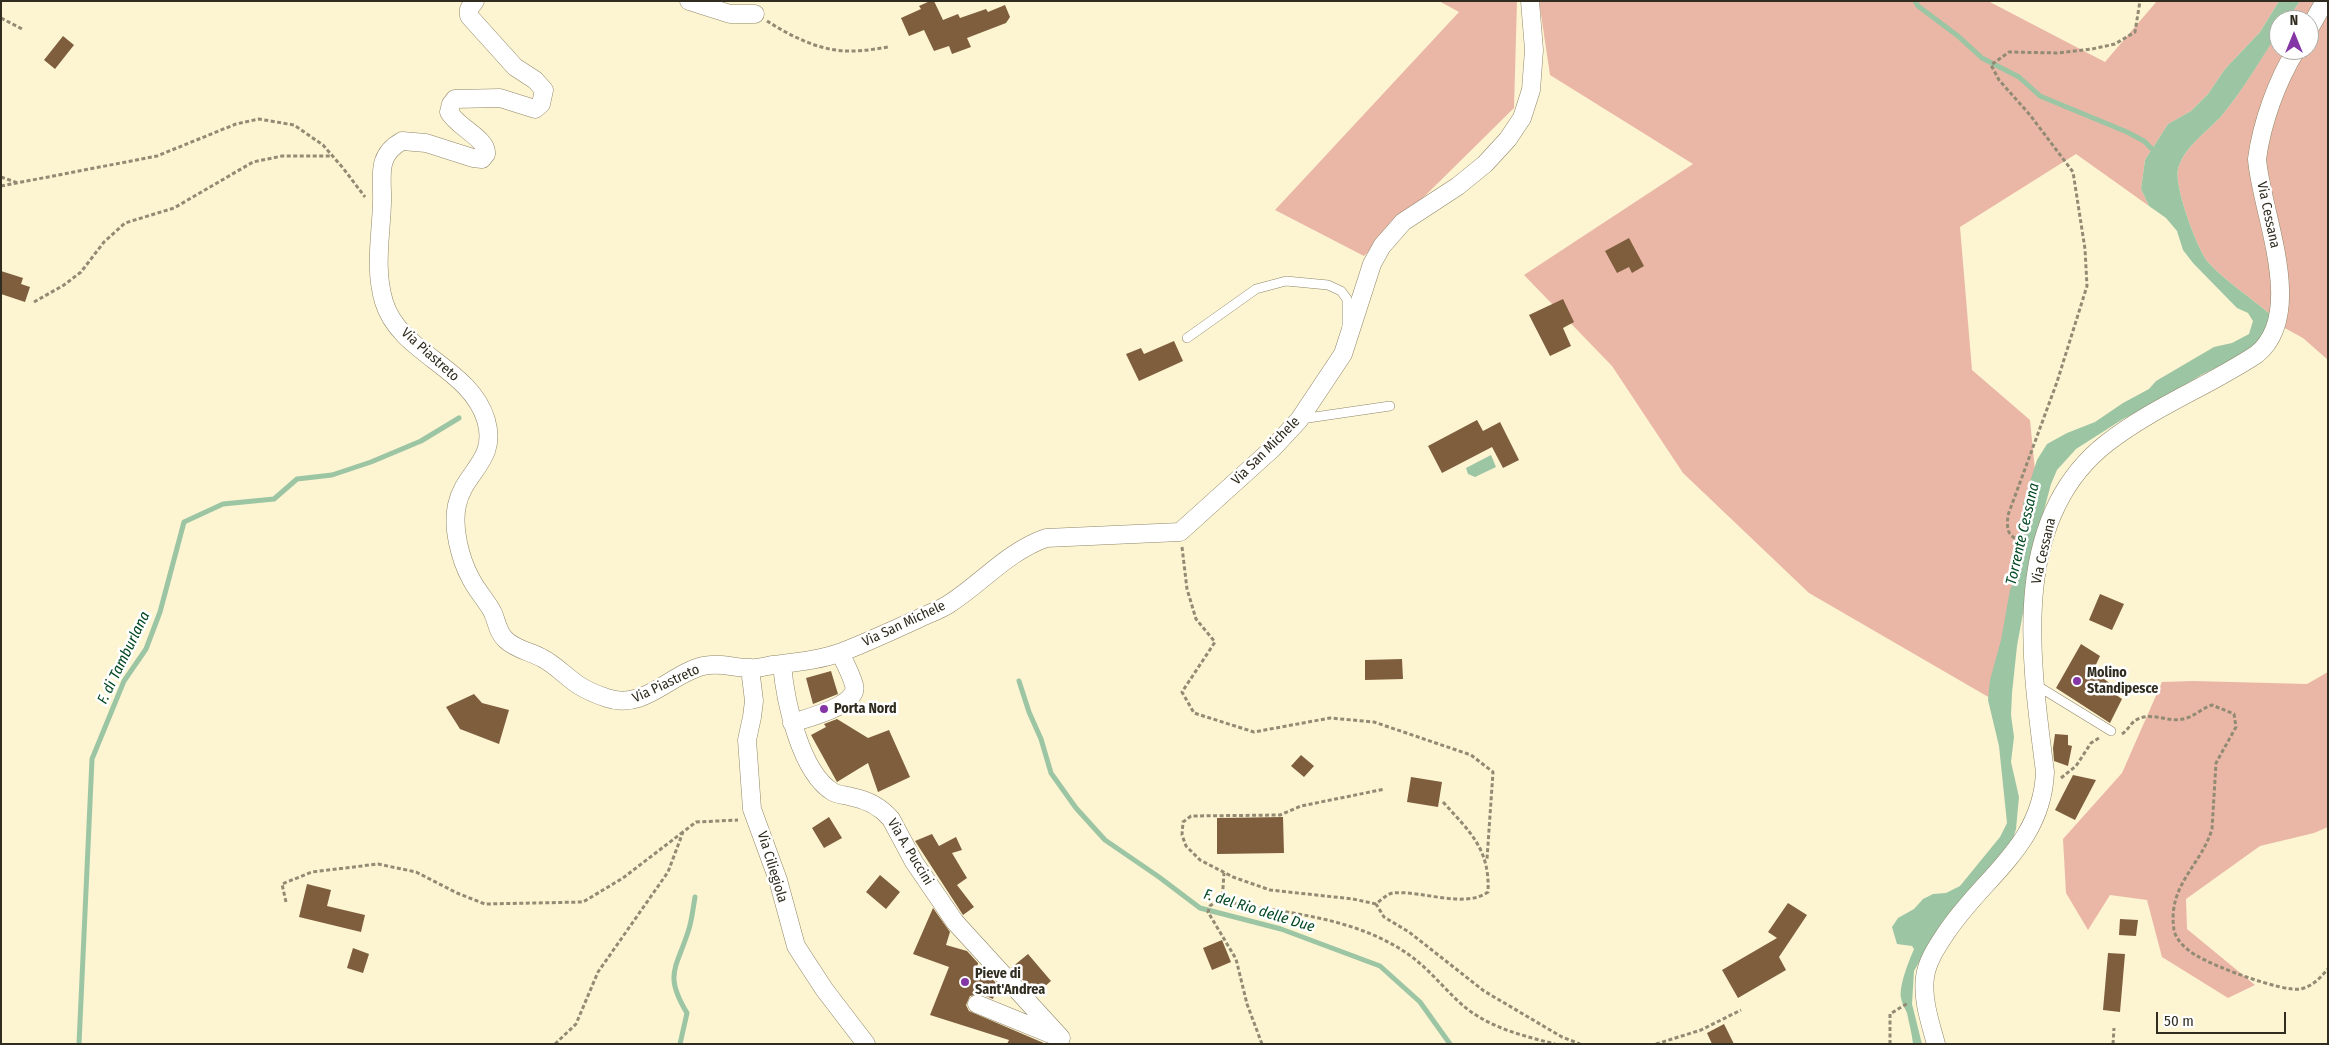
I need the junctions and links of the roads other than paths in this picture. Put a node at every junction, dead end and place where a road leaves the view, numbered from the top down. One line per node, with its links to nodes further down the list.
1 (476, 1): 12 (street, Via Piastreto)
2 (690, 1): 4 (street)
3 (1530, 1): 7 (street, Via San Michele)
4 (755, 14)
5 (2290, 60): 13 (street, Via Cessana)
6 (1188, 338): 7 (lane)
7 (1346, 344): 9 (street, Via San Michele)
8 (1390, 406): 9 (lane)
9 (1299, 420): 10 (street, Via San Michele)
10 (840, 653): 11 (street, Via San Michele); 14 (street)
11 (782, 664): 12 (street, Via Piastreto); 14 (street, Via A. Puccini)
12 (750, 668): 18 (street, Via Ciliegiola)
13 (2036, 685): 15 (lane); 19 (street, Via Cessana)
14 (792, 724): 17 (street, Via A. Puccini)
15 (2111, 731)
16 (978, 1004): 17 (street)
17 (1066, 1041)
18 (866, 1044)
19 (1936, 1044)

